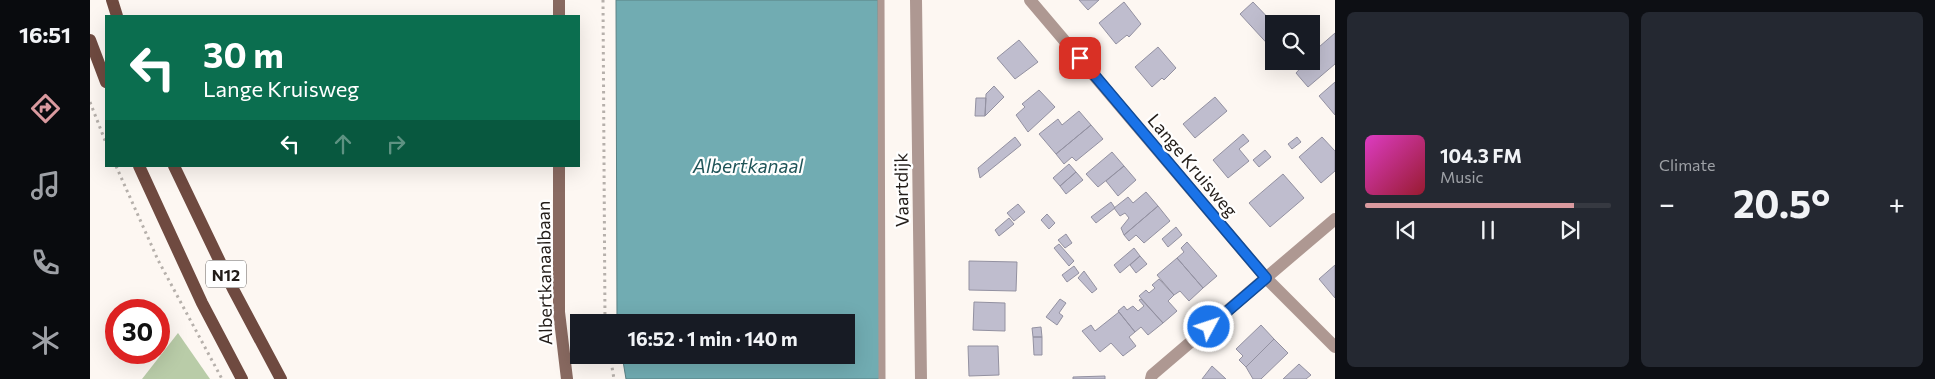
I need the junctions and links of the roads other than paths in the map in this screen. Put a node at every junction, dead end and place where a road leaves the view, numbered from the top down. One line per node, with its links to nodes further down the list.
1 (112, 0): 6 (main road)
2 (559, 0): 7 (street)
3 (881, 0): 19 (lane, Vaartdijk)
4 (916, 0): 20 (street, Vaartdijk)
5 (1030, 0): 14 (street, Lange Kruisweg)
6 (116, 15)
7 (559, 15)
8 (90, 40): 9 (main road)
9 (105, 79)
10 (139, 167): 16 (main road, N12)
11 (174, 167): 17 (main road, N12)
12 (559, 167): 18 (street, Albertkanaalbaan)
13 (1335, 219): 14 (street)
14 (1266, 278): 15 (street, Lange Kruisweg); 21 (street)
15 (1335, 347)
16 (242, 379)
17 (281, 379)
18 (567, 379)
19 (882, 379)
20 (920, 379)
21 (1151, 379)

